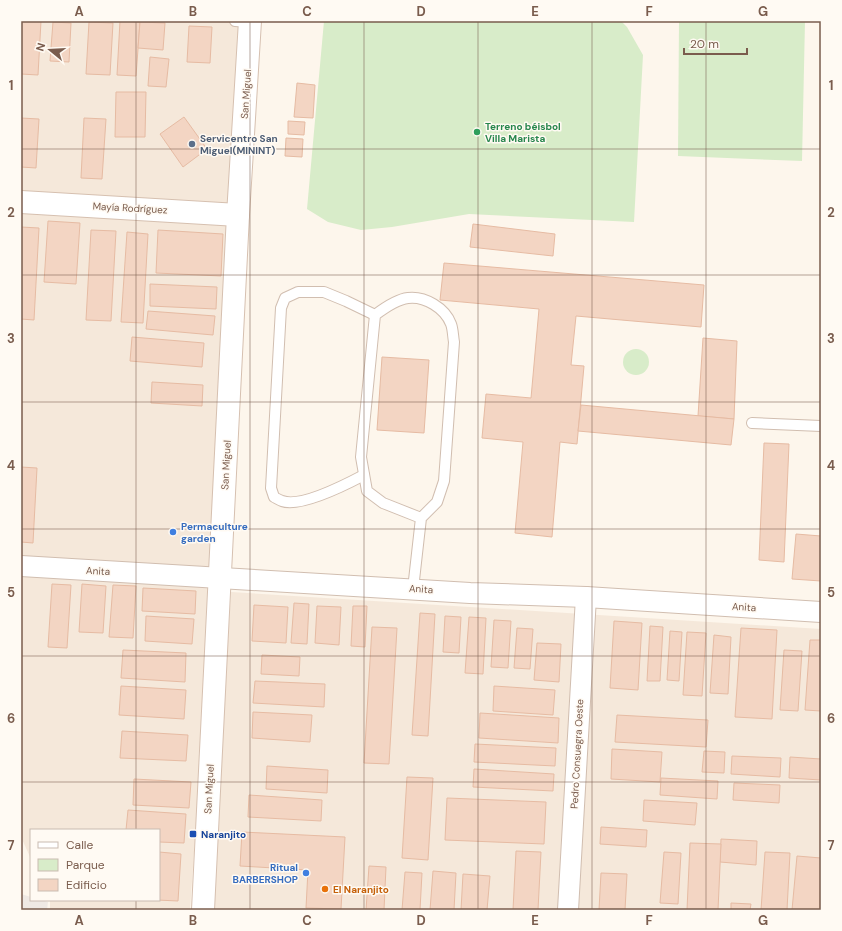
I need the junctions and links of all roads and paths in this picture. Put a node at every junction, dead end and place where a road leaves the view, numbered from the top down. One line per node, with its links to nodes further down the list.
1 (245, 21): 3 (main road, San Miguel)
2 (21, 202): 3 (main road, Mayía Rodríguez)
3 (238, 214): 10 (main road, San Miguel)
4 (375, 315): 7 (lane); 7 (lane); 8 (lane)
5 (752, 423): 6 (lane)
6 (821, 426)
7 (364, 474): 8 (lane)
8 (421, 518): 11 (lane)
9 (21, 566): 10 (street, Anita)
10 (220, 578): 11 (street, Anita); 14 (main road, San Miguel)
11 (413, 589): 12 (street, Anita)
12 (586, 597): 13 (street, Anita); 15 (street, Pedro Consuegra Oeste)
13 (821, 612)
14 (203, 910)
15 (568, 910)

